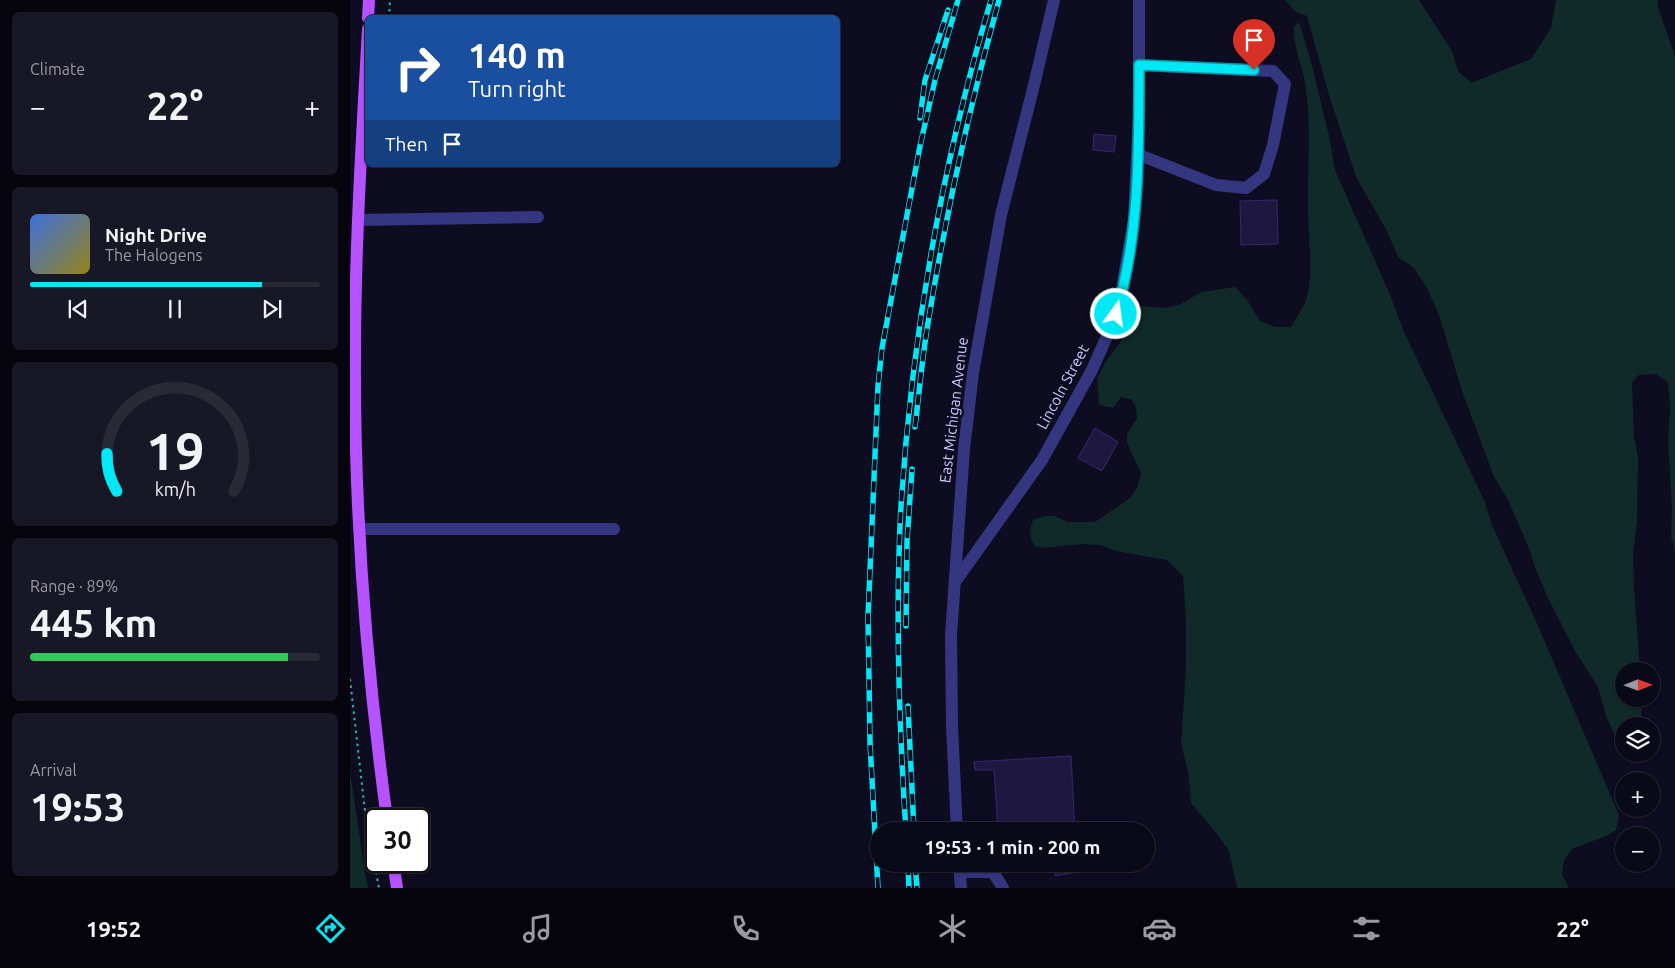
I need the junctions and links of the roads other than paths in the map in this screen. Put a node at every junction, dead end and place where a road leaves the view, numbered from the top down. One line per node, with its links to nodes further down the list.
1 (369, 0): 4 (main road)
2 (1054, 0): 12 (street, East Michigan Avenue)
3 (1139, 0): 5 (street, Lincoln Street)
4 (368, 15)
5 (1139, 65): 7 (street, Lincoln Street); 7 (street)
6 (365, 86): 9 (main road)
7 (1137, 154): 12 (street, Lincoln Street)
8 (538, 217): 9 (street)
9 (358, 220): 10 (main road)
10 (359, 529): 11 (street); 13 (main road)
11 (614, 529)
12 (954, 584): 14 (street, East Michigan Avenue)
13 (385, 808)
14 (957, 822)
15 (960, 872): 19 (street)
16 (993, 872): 20 (street)
17 (395, 873): 18 (main road)
18 (397, 888)
19 (961, 888)
20 (1003, 888)

